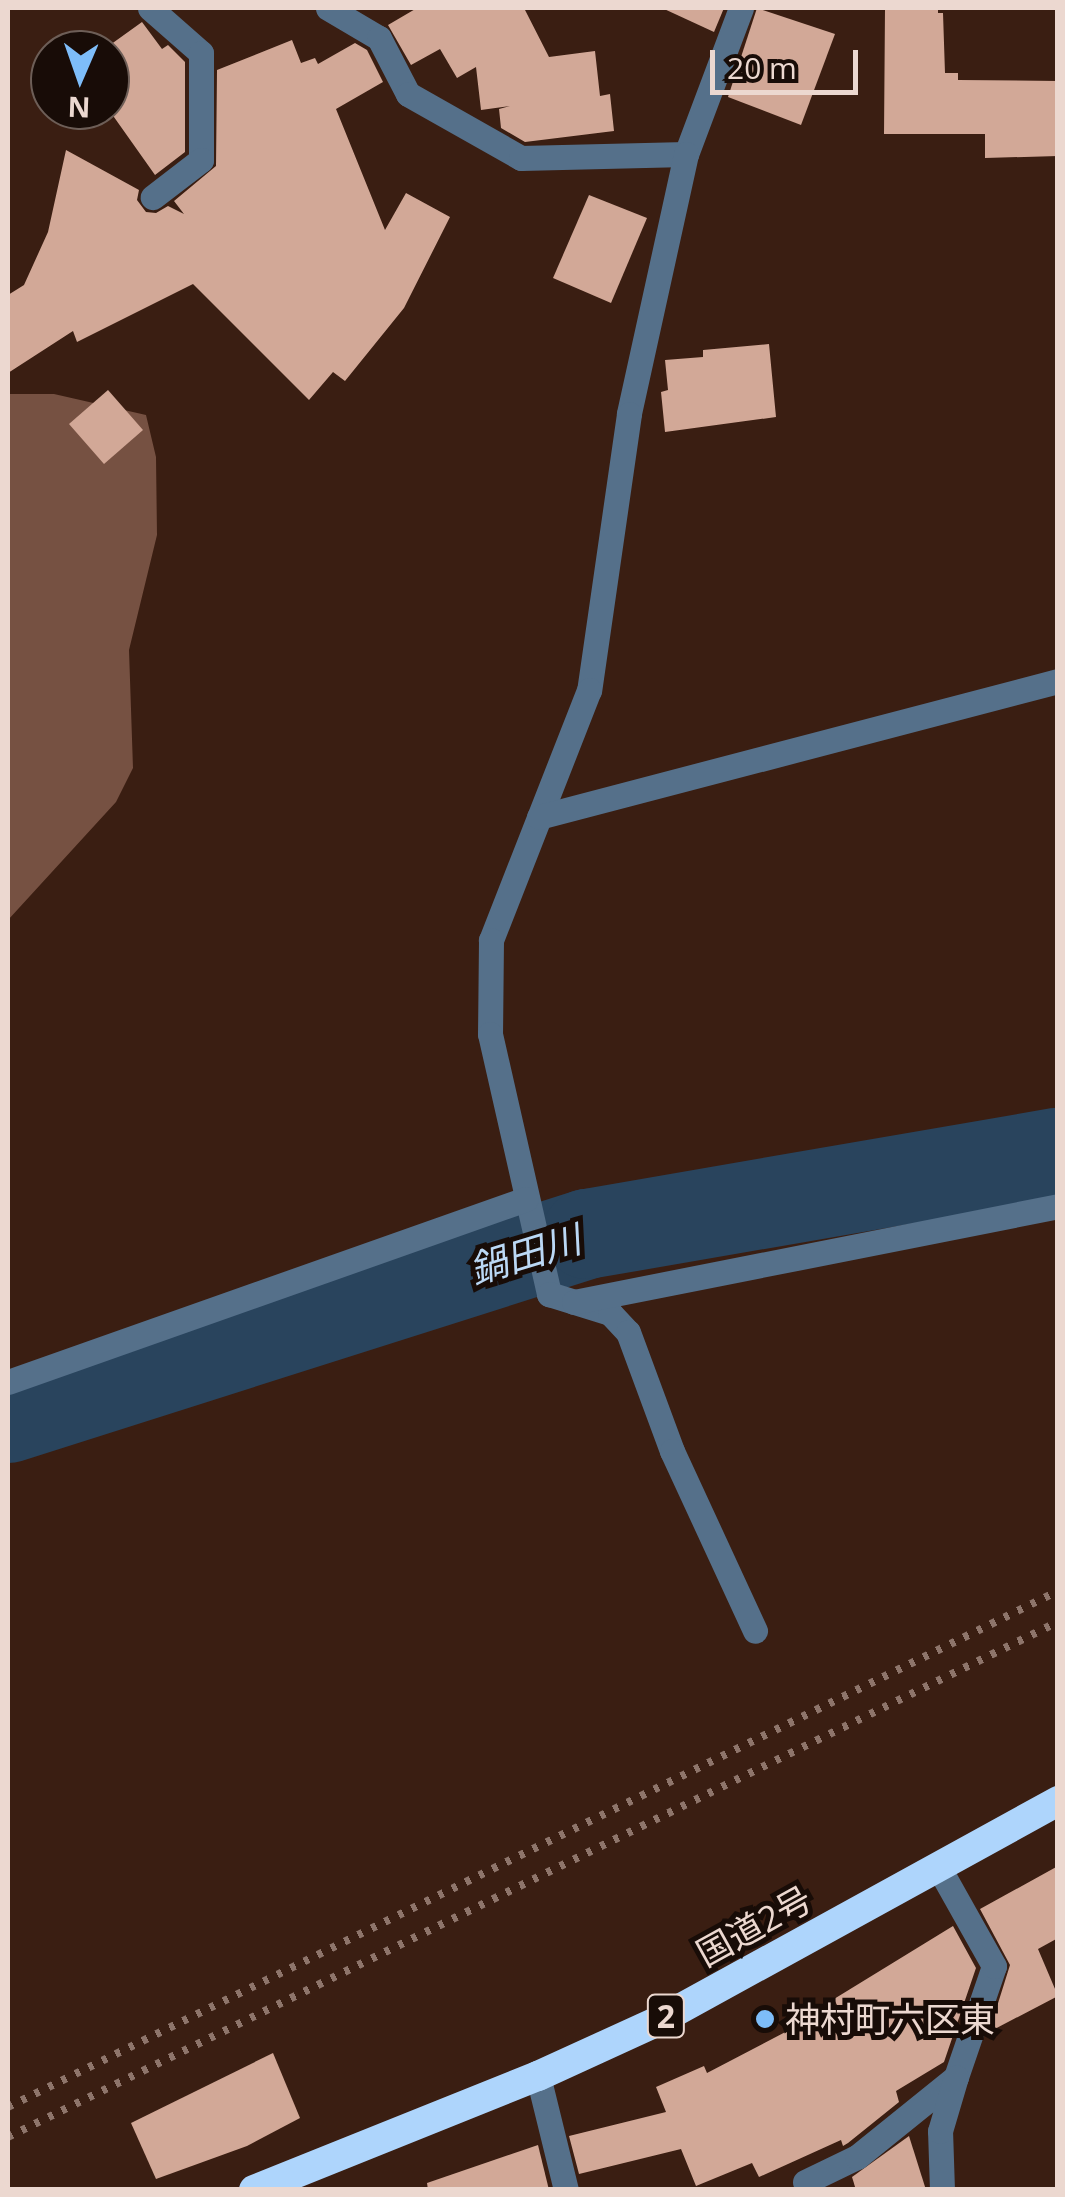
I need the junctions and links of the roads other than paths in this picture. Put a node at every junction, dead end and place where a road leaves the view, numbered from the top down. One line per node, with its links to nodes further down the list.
1 (150, 8): 5 (street)
2 (328, 8): 4 (street)
3 (741, 8): 4 (street)
4 (686, 154): 7 (street)
5 (152, 197)
6 (1058, 680): 7 (street)
7 (540, 817): 9 (street)
8 (1058, 1206): 10 (street)
9 (528, 1207): 10 (street); 11 (street)
10 (561, 1298): 12 (street)
11 (8, 1382)
12 (755, 1632)
13 (1058, 1800): 14 (highway, 国道2号 / 2)
14 (939, 1868): 15 (highway, 国道2号 / 2); 16 (street)
15 (538, 2076): 18 (highway, 国道2号 / 2); 19 (street)
16 (956, 2077): 17 (street); 20 (street)
17 (805, 2182)
18 (254, 2190)
19 (566, 2190)
20 (942, 2190)

